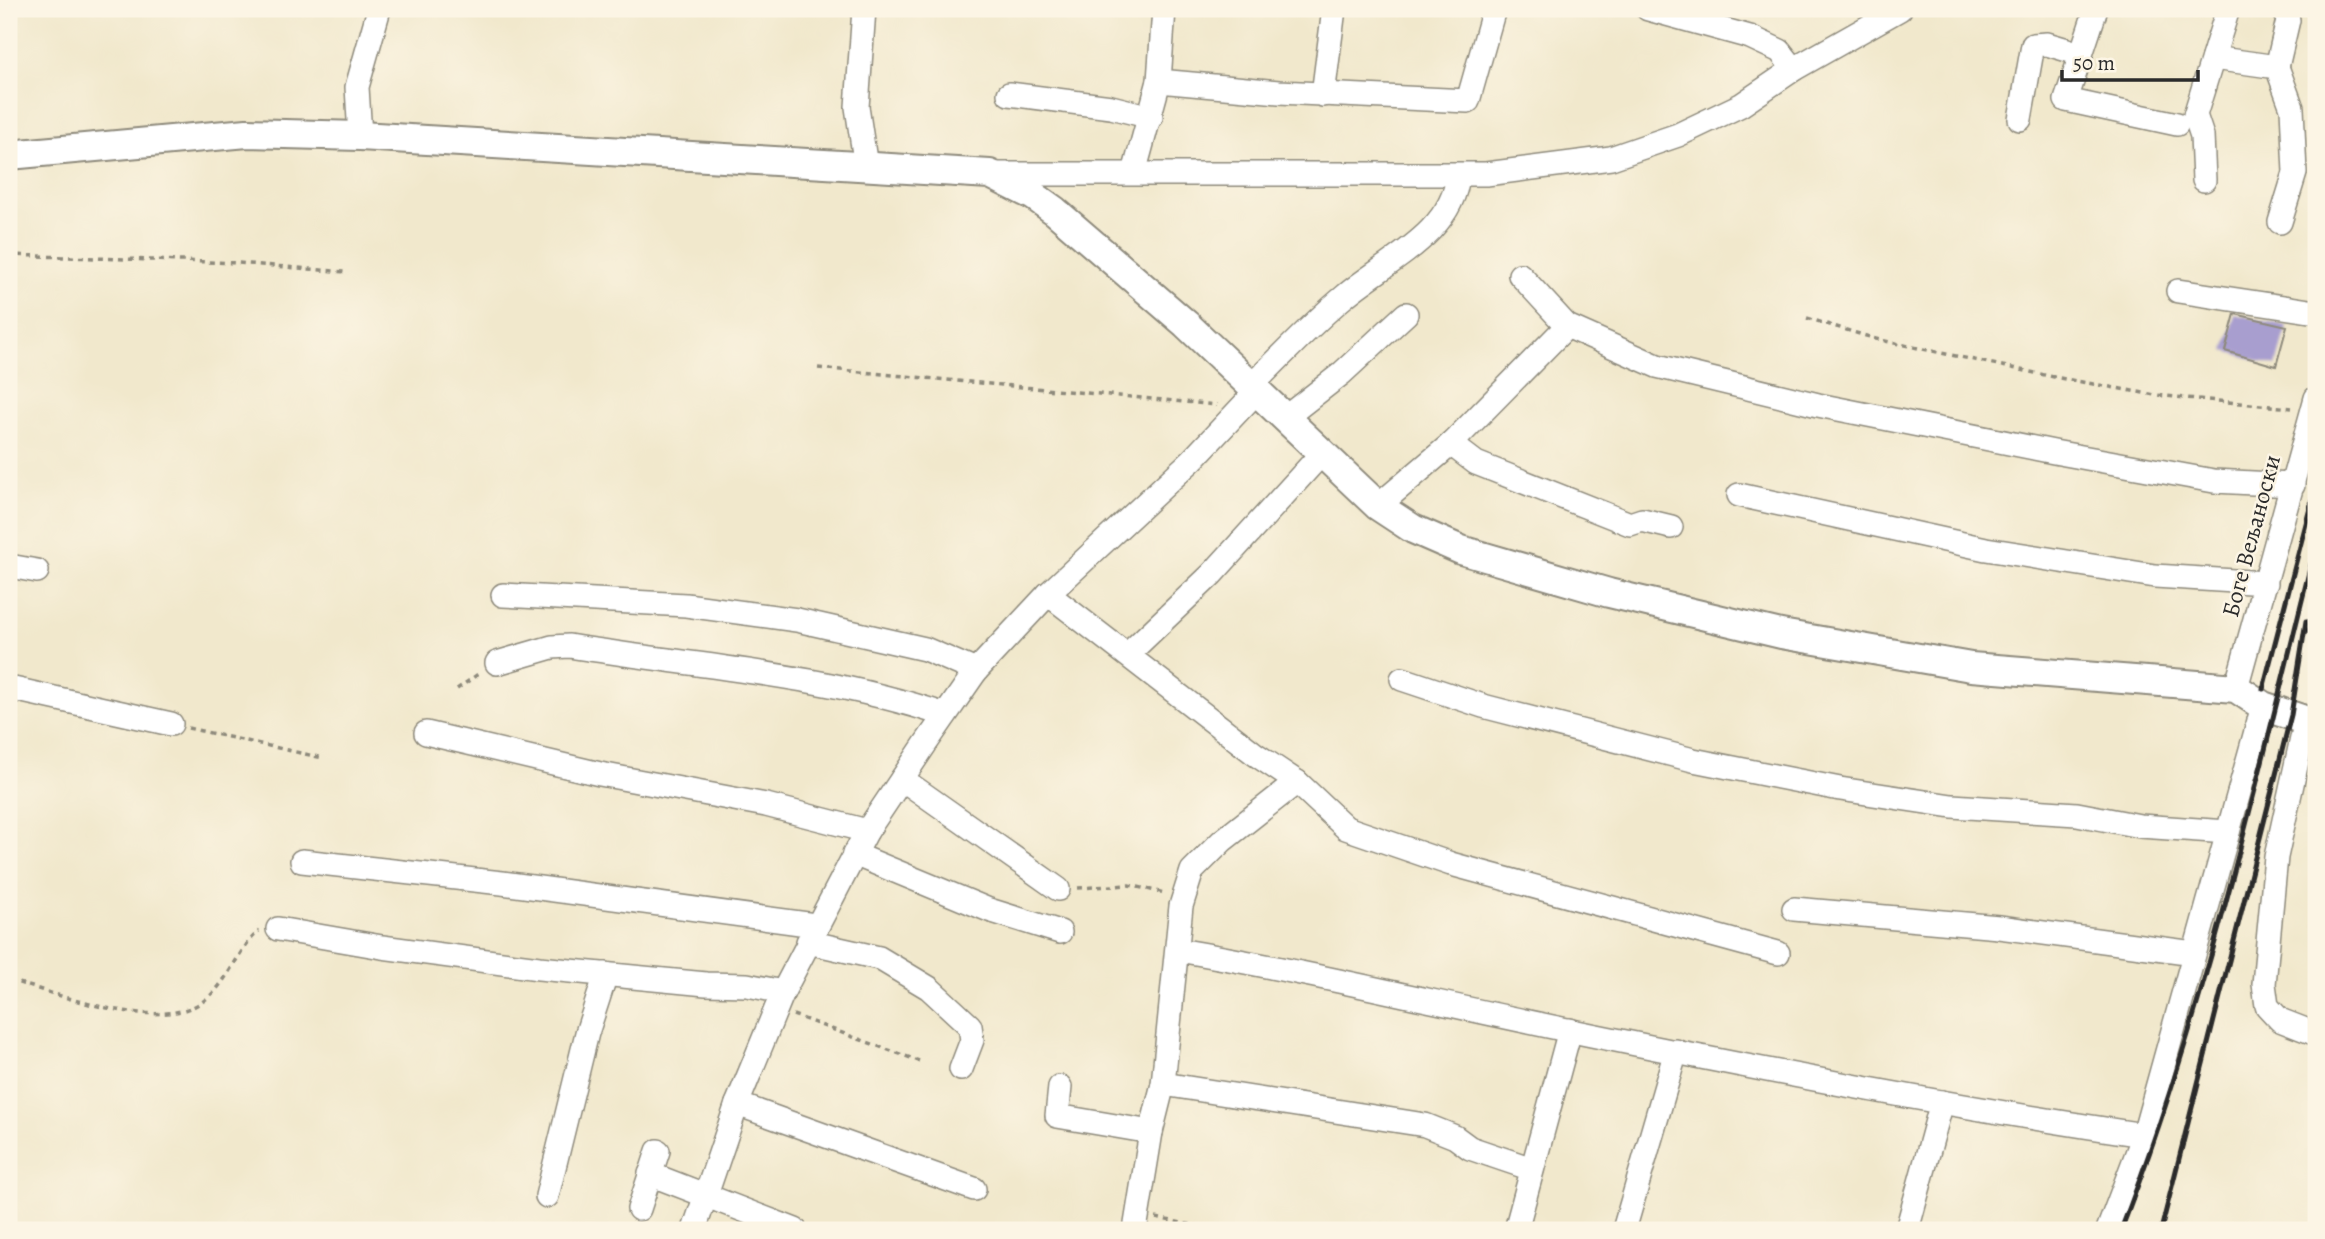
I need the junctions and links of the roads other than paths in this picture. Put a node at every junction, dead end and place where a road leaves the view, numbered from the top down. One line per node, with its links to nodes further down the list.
1 (379, 9): 21 (street)
2 (864, 9): 23 (street)
3 (1164, 9): 15 (street)
4 (1334, 9): 17 (street)
5 (1493, 9): 17 (street)
6 (1648, 9): 14 (street)
7 (2096, 9): 11 (street)
8 (2228, 9): 12 (street)
9 (1886, 12): 14 (street)
10 (2287, 20): 13 (street)
11 (2081, 54): 19 (street); 20 (street)
12 (2213, 58): 13 (street); 27 (street)
13 (2277, 67): 28 (street)
14 (1794, 69): 26 (street)
15 (1159, 81): 17 (street); 18 (street)
16 (1009, 94): 18 (street)
17 (1323, 95)
18 (1151, 117): 24 (street)
19 (2020, 119)
20 (2177, 124)
21 (360, 135): 22 (main road); 23 (main road)
22 (9, 155)
23 (866, 167): 25 (main road)
24 (1134, 173): 25 (street); 26 (street)
25 (990, 174): 34 (main road)
26 (1458, 174): 34 (street)
27 (2204, 180)
28 (2280, 222)
29 (1520, 275): 33 (street)
30 (2178, 291): 31 (street)
31 (2316, 312)
32 (1406, 314): 36 (street)
33 (1567, 326): 37 (street); 39 (street)
34 (1255, 388): 36 (main road); 46 (street)
35 (2315, 404): 39 (street, Боге Вељаноски)
36 (1286, 417): 38 (main road)
37 (1451, 444): 41 (street); 42 (street)
38 (1323, 452): 41 (main road); 48 (street)
39 (2293, 485): 45 (street, Боге Вељаноски)
40 (1739, 495): 45 (street)
41 (1378, 506): 53 (main road)
42 (1671, 527)
43 (9, 566): 44 (street)
44 (37, 571)
45 (2266, 583): 53 (street, Боге Вељаноски)
46 (1048, 594): 48 (street); 50 (street)
47 (503, 595): 50 (street)
48 (1128, 654): 60 (street)
49 (498, 663): 55 (street)
50 (976, 671): 55 (street)
51 (1402, 680): 62 (street)
52 (9, 688): 57 (street)
53 (2236, 688): 54 (main road)
54 (2263, 706): 56 (main road); 62 (street)
55 (945, 715): 59 (street)
56 (2311, 722): 76 (street)
57 (171, 724)
58 (426, 733): 61 (street)
59 (902, 779): 61 (street); 65 (street)
60 (1297, 782): 70 (street); 71 (street)
61 (867, 831): 63 (street)
62 (2228, 832): 72 (street)
63 (854, 854): 68 (street); 69 (street)
64 (302, 861): 69 (street)
65 (1058, 889)
66 (1794, 909): 72 (street)
67 (278, 929): 73 (street)
68 (1060, 932)
69 (812, 933): 74 (street); 78 (street)
70 (1178, 950): 75 (street); 79 (street)
71 (1778, 953)
72 (2194, 953): 84 (street)
73 (606, 974): 74 (street); 90 (street)
74 (780, 1000): 82 (street)
75 (1570, 1031): 77 (street); 86 (street)
76 (2316, 1034)
77 (1676, 1051): 81 (street); 96 (street)
78 (961, 1069)
79 (1163, 1084): 83 (street); 86 (street)
80 (1060, 1087): 83 (street)
81 (1942, 1102): 84 (street); 97 (street)
82 (737, 1104): 88 (street); 89 (street)
83 (1151, 1132): 92 (street)
84 (2144, 1135): 98 (street)
85 (658, 1151): 87 (street)
86 (1532, 1169): 95 (street)
87 (650, 1174): 89 (street); 91 (street)
88 (974, 1189)
89 (707, 1194): 93 (street); 94 (street)
90 (547, 1196)
91 (639, 1209)
92 (1136, 1222)
93 (694, 1230)
94 (795, 1230)
95 (1516, 1230)
96 (1624, 1230)
97 (1907, 1230)
98 (2108, 1230)

